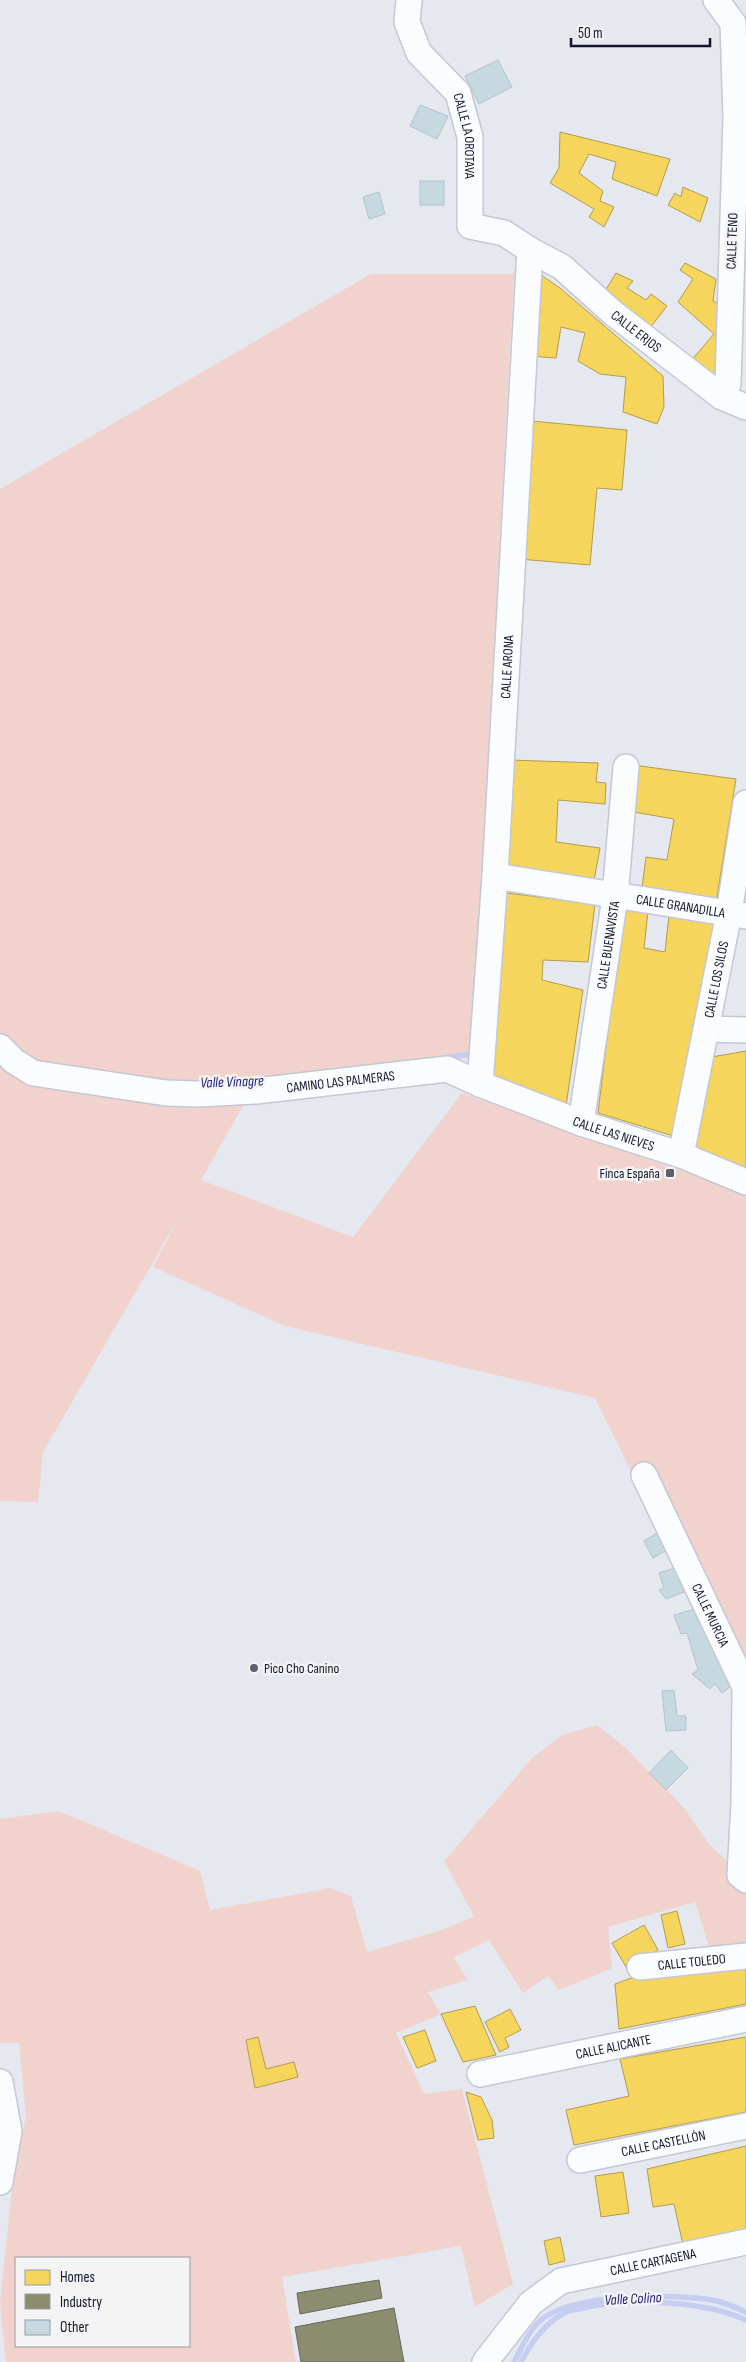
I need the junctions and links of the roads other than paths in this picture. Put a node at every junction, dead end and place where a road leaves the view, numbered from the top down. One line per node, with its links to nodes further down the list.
1 (409, 0): 3 (street, CALLE LA OROTAVA)
2 (716, 0): 4 (street, CALLE TENO)
3 (530, 250): 4 (street, CALLE ERJOS); 8 (street, CALLE ARONA)
4 (732, 386): 5 (street, CALLE ERJOS)
5 (746, 408)
6 (626, 767): 9 (street, CALLE BUENAVISTA)
7 (746, 803): 10 (street, CALLE LOS SILOS)
8 (495, 876): 9 (street, CALLE GRANADILLA); 14 (street, CALLE ARONA)
9 (615, 897): 10 (street, CALLE GRANADILLA); 15 (street, CALLE BUENAVISTA)
10 (737, 915): 11 (street, CALLE LOS SILOS)
11 (706, 1029): 12 (street); 16 (street, CALLE LOS SILOS)
12 (746, 1030)
13 (0, 1047): 14 (street, CAMINO LAS PALMERAS)
14 (480, 1084): 15 (street, CALLE LAS NIEVES)
15 (581, 1123): 16 (street, CALLE LAS NIEVES)
16 (681, 1156): 17 (street, CALLE LAS NIEVES)
17 (746, 1182)
18 (644, 1475): 19 (street, CALLE MURCIA)
19 (746, 1880)
20 (746, 1956): 21 (street, CALLE TOLEDO)
21 (640, 1967)
22 (746, 2019): 23 (street, CALLE ALICANTE)
23 (480, 2074)
24 (0, 2082): 27 (street)
25 (746, 2126): 26 (street, CALLE CASTELLÓN)
26 (580, 2160)
27 (0, 2182)
28 (746, 2242): 29 (street, CALLE CARTAGENA)
29 (485, 2362)

